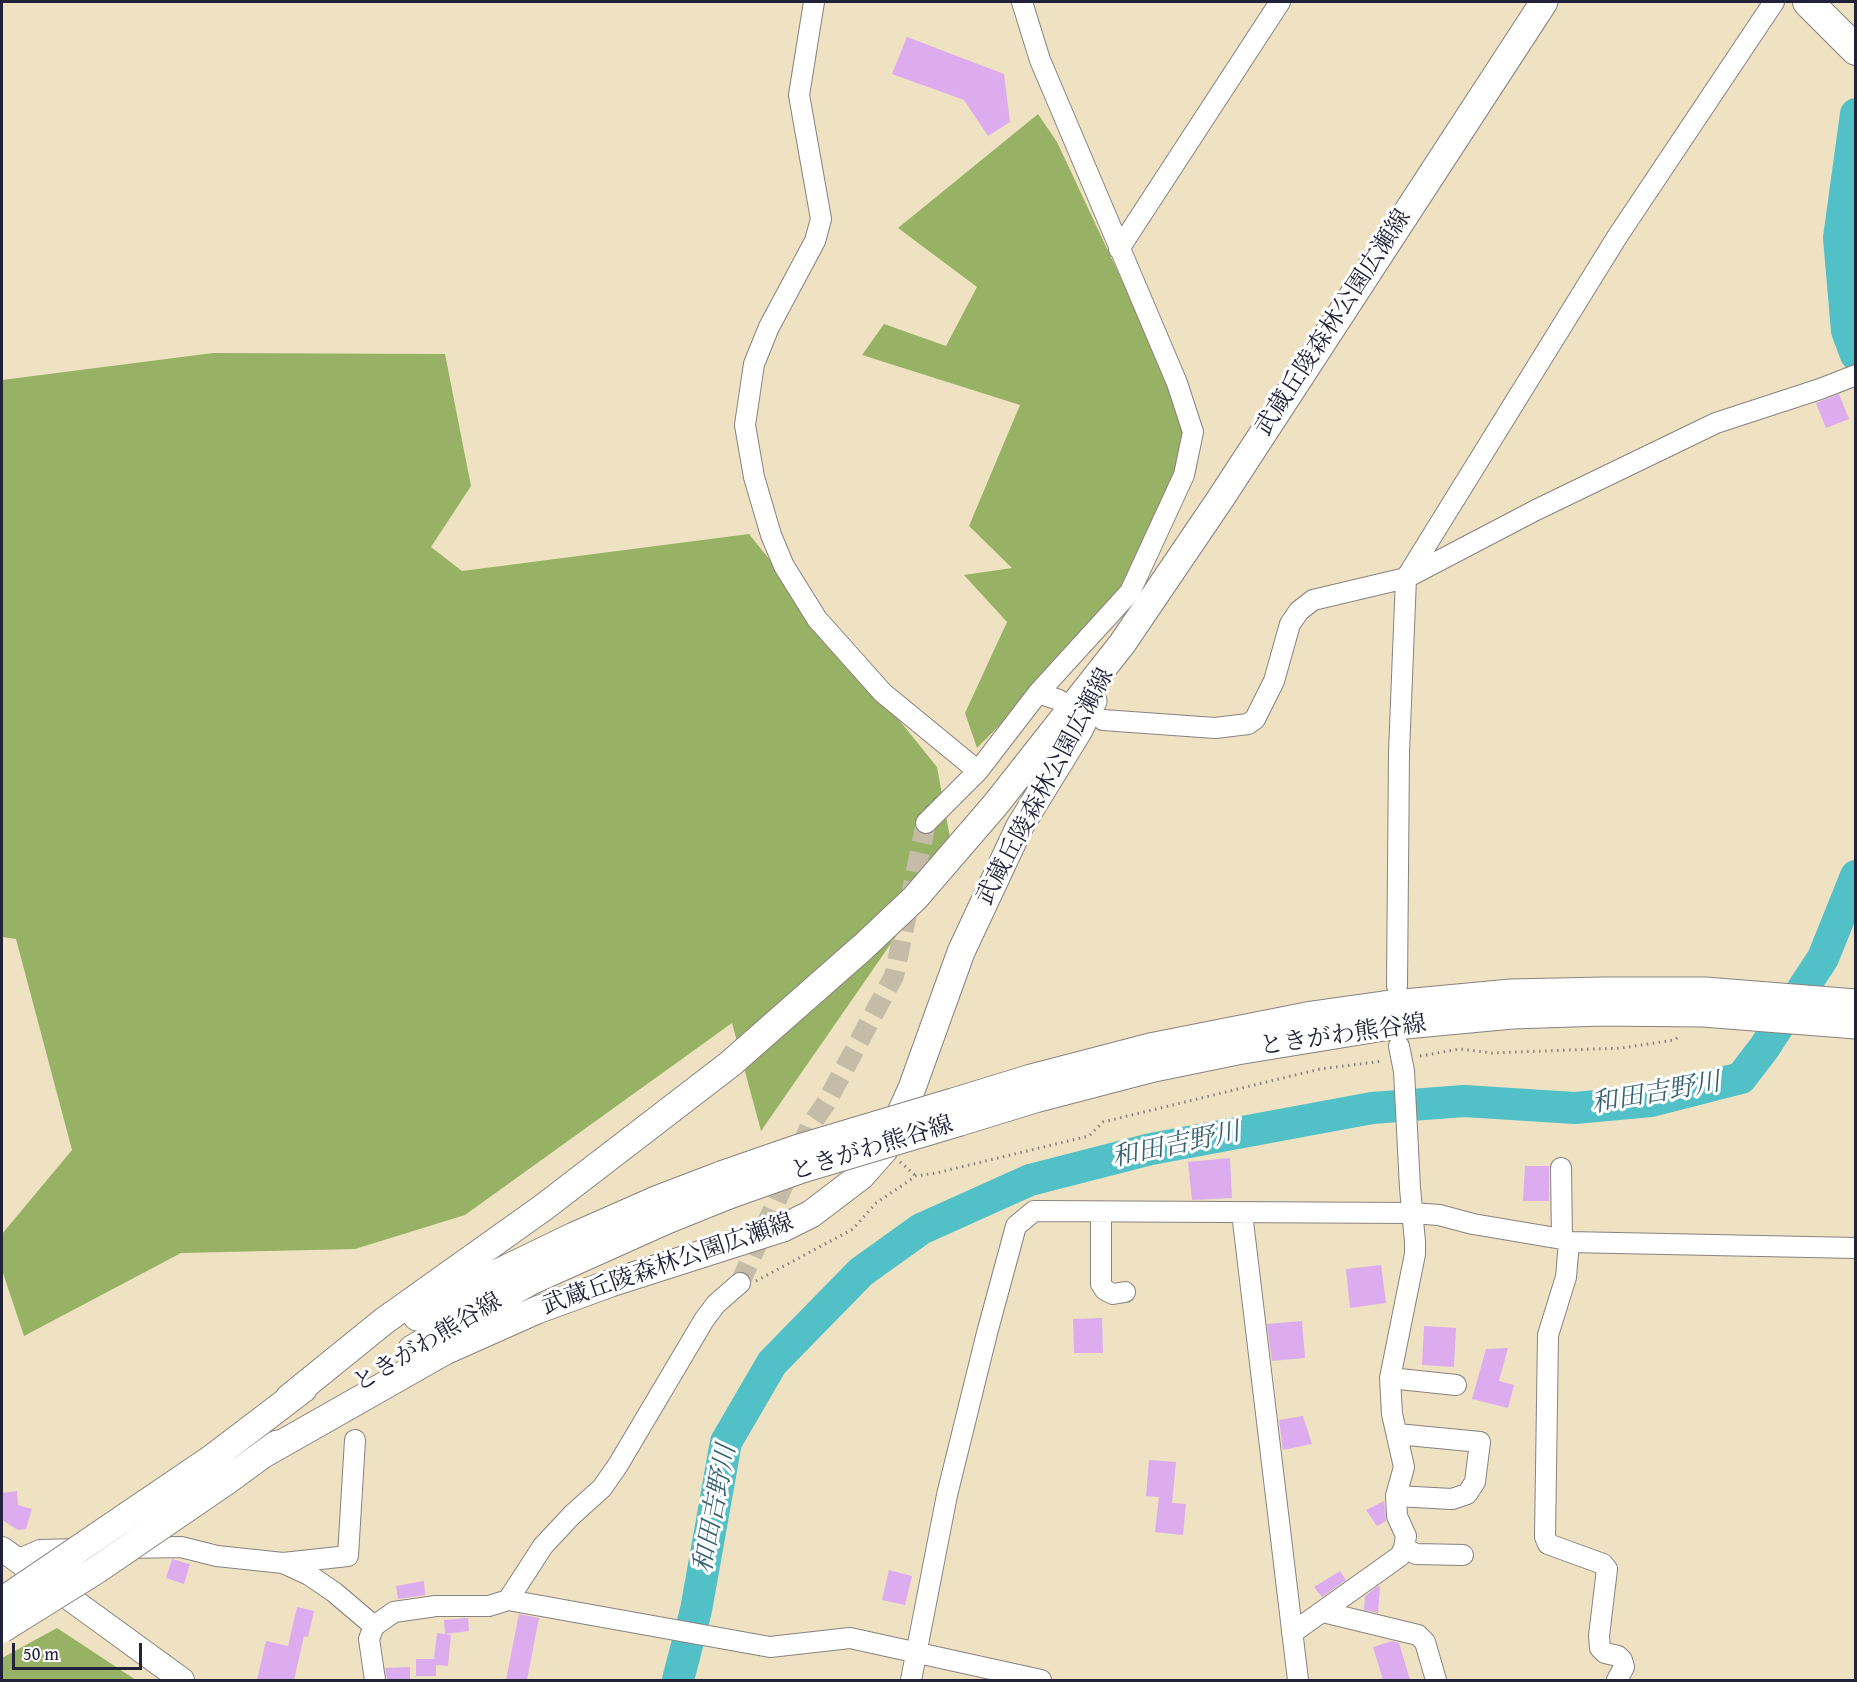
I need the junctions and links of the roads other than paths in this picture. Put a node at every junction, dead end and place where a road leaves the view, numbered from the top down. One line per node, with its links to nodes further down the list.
1 (813, 2): 15 (street)
2 (1022, 2): 8 (street)
3 (1280, 2): 8 (street)
4 (1544, 2): 11 (main road, 武蔵丘陵森林公園広瀬線)
5 (1774, 2): 10 (street)
6 (1810, 3): 7 (main road)
7 (1856, 50)
8 (1119, 249): 12 (street)
9 (1856, 375): 10 (street)
10 (1406, 578): 14 (street); 17 (street)
11 (1122, 644): 33 (main road, 武蔵丘陵森林公園広瀬線); 36 (main road, 武蔵丘陵森林公園広瀬線)
12 (1038, 693): 13 (street); 15 (street)
13 (1059, 700)
14 (1103, 720)
15 (978, 771): 16 (street)
16 (926, 823)
17 (1397, 986)
18 (1711, 1002): 19 (main road, ときがわ熊谷線); 20 (main road, ときがわ熊谷線); 23 (main road, ときがわ熊谷線, bridge)
19 (1856, 1003)
20 (1856, 1025)
21 (1402, 1059): 26 (street)
22 (1561, 1168): 27 (street)
23 (725, 1185): 33 (main road, ときがわ熊谷線); 36 (main road, ときがわ熊谷線)
24 (1101, 1212): 25 (street); 30 (street); 48 (street)
25 (1242, 1213): 26 (street); 47 (street)
26 (1412, 1213): 27 (street); 31 (street)
27 (1566, 1241): 28 (street); 55 (street)
28 (1856, 1248)
29 (740, 1283): 42 (street)
30 (1125, 1292)
31 (1390, 1378): 32 (street); 34 (street)
32 (1456, 1385)
33 (289, 1398): 43 (main road, ときがわ熊谷線, bridge)
34 (1397, 1434): 37 (street); 37 (street)
35 (355, 1440): 41 (street)
36 (262, 1455): 46 (main road, ときがわ熊谷線, bridge)
37 (1396, 1496): 38 (street)
38 (1404, 1548): 40 (street); 44 (street)
39 (9, 1554): 41 (street); 49 (street)
40 (1463, 1555)
41 (283, 1563): 45 (street)
42 (508, 1600): 45 (street); 48 (street)
43 (2, 1601)
44 (1323, 1612): 47 (street); 54 (street)
45 (374, 1626): 50 (street)
46 (2, 1629)
47 (1292, 1633): 53 (street)
48 (916, 1651): 51 (street); 52 (street)
49 (182, 1680)
50 (375, 1680)
51 (911, 1680)
52 (1041, 1680)
53 (1298, 1680)
54 (1436, 1680)
55 (1617, 1680)

